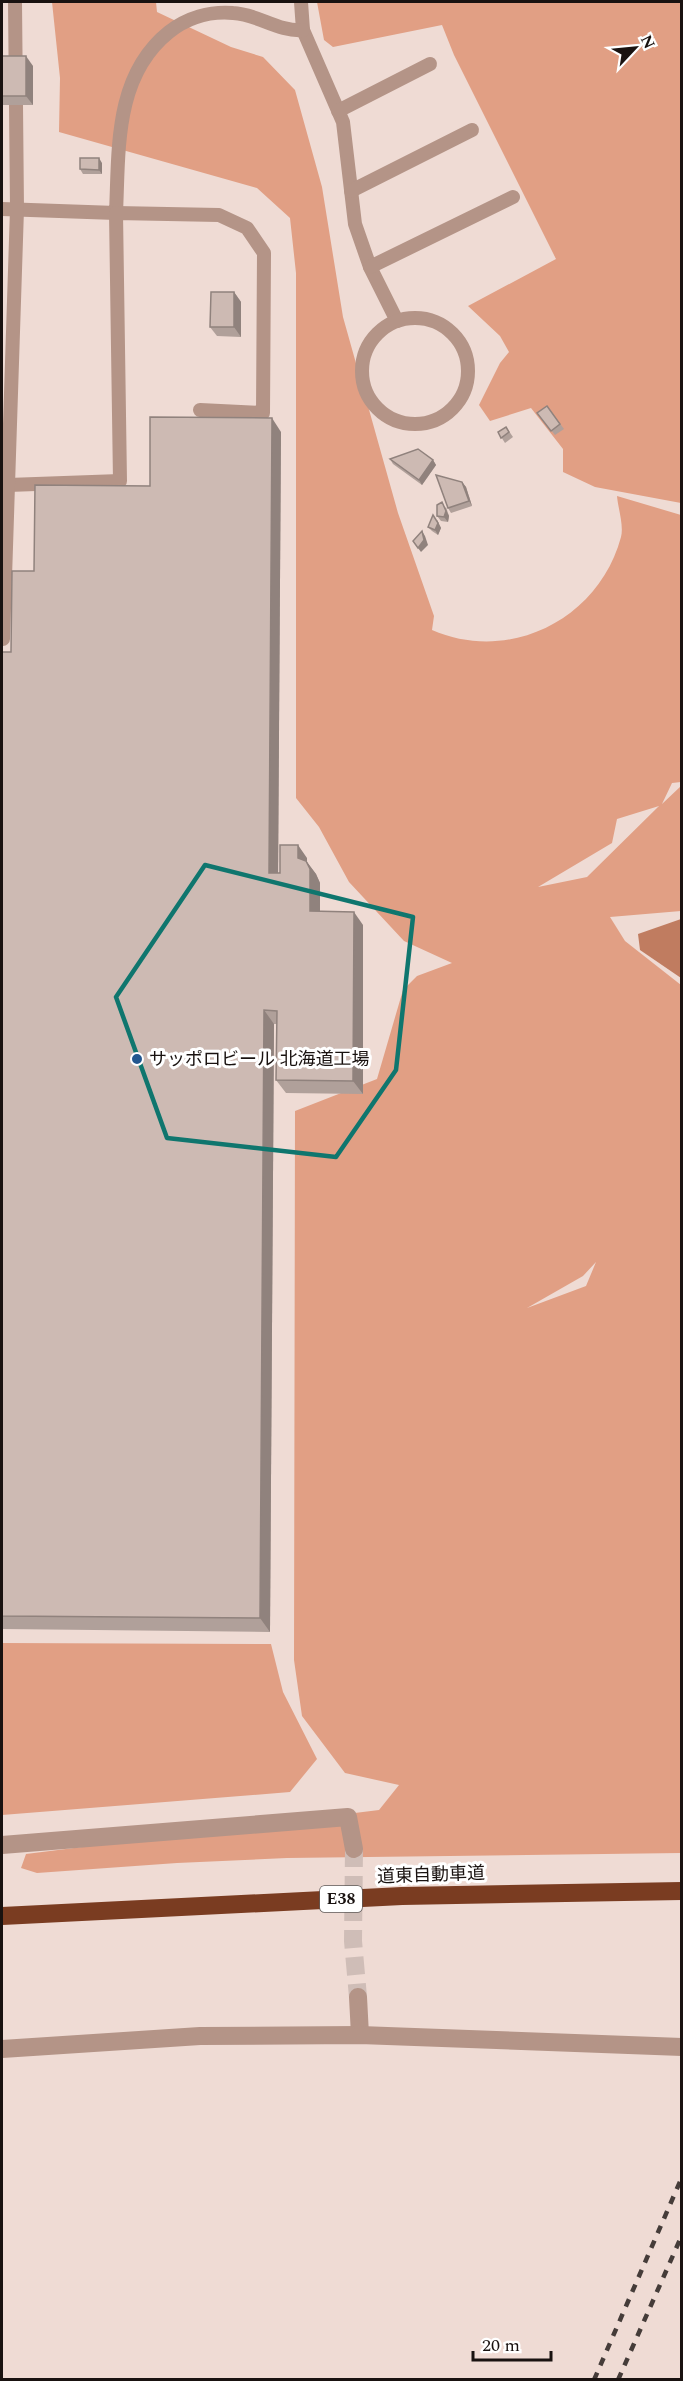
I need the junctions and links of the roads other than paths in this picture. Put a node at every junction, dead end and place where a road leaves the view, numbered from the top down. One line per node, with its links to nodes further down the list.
1 (15, 2): 10 (lane)
2 (301, 2): 3 (lane)
3 (303, 30): 5 (lane); 11 (lane)
4 (430, 64): 5 (lane)
5 (338, 111): 7 (lane)
6 (472, 130): 7 (lane)
7 (351, 191): 12 (lane)
8 (513, 197): 12 (lane)
9 (2, 209): 10 (lane)
10 (17, 209): 11 (lane); 15 (lane)
11 (116, 213): 14 (lane); 15 (lane)
12 (370, 267): 13 (lane)
13 (397, 321): 13 (lane)
14 (200, 410)
15 (8, 485): 16 (lane)
16 (3, 639)
17 (2, 1845): 18 (street)
18 (354, 1850)
19 (681, 1891): 20 (highway, 道東自動車道 / E38)
20 (2, 1916)
21 (358, 1997): 22 (street)
22 (360, 2035): 23 (street); 24 (street)
23 (681, 2047)
24 (2, 2049)

